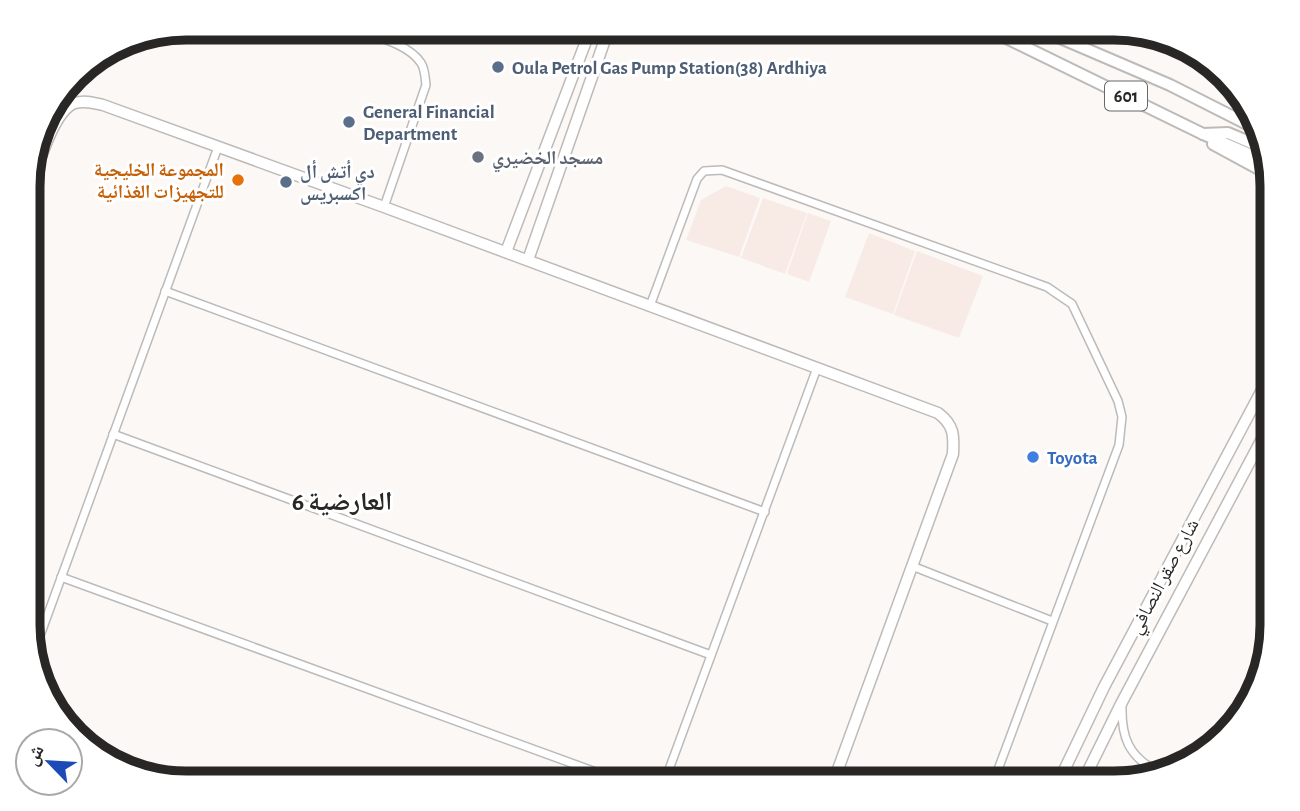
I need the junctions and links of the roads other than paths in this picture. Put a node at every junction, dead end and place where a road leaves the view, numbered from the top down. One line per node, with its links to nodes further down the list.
1 (381, 40): 17 (street)
2 (586, 40): 18 (street)
3 (605, 40): 19 (street)
4 (1011, 40): 11 (main road, 601)
5 (1051, 40): 7 (main road)
6 (1065, 40): 7 (main road, 601)
7 (1136, 70): 8 (main road, 601)
8 (1227, 114): 9 (main road); 10 (main road, 601)
9 (1243, 119)
10 (1246, 123)
11 (1203, 134): 12 (main road); 15 (main road, 601); 16 (main road)
12 (1253, 144)
13 (218, 147): 14 (street); 17 (street); 20 (street)
14 (45, 151)
15 (1257, 157)
16 (1258, 169)
17 (384, 206): 18 (street)
18 (506, 252): 19 (street)
19 (528, 260): 21 (street)
20 (165, 291): 24 (street); 26 (street)
21 (650, 306): 22 (street); 29 (street)
22 (817, 368): 26 (street); 27 (street)
23 (1259, 395): 37 (street, شارع صقر النصافي)
24 (113, 434): 28 (street); 31 (street)
25 (1259, 444): 32 (street, شارع صقر النصافي)
26 (765, 512): 31 (street)
27 (912, 566): 29 (street); 35 (street)
28 (61, 577): 30 (street); 39 (street)
29 (1052, 621): 36 (street)
30 (40, 634)
31 (711, 655): 34 (street)
32 (1122, 702): 33 (street); 38 (street, شارع صقر النصافي)
33 (1149, 766)
34 (669, 770)
35 (838, 770)
36 (998, 770)
37 (1064, 770)
38 (1088, 770)
39 (592, 771)

